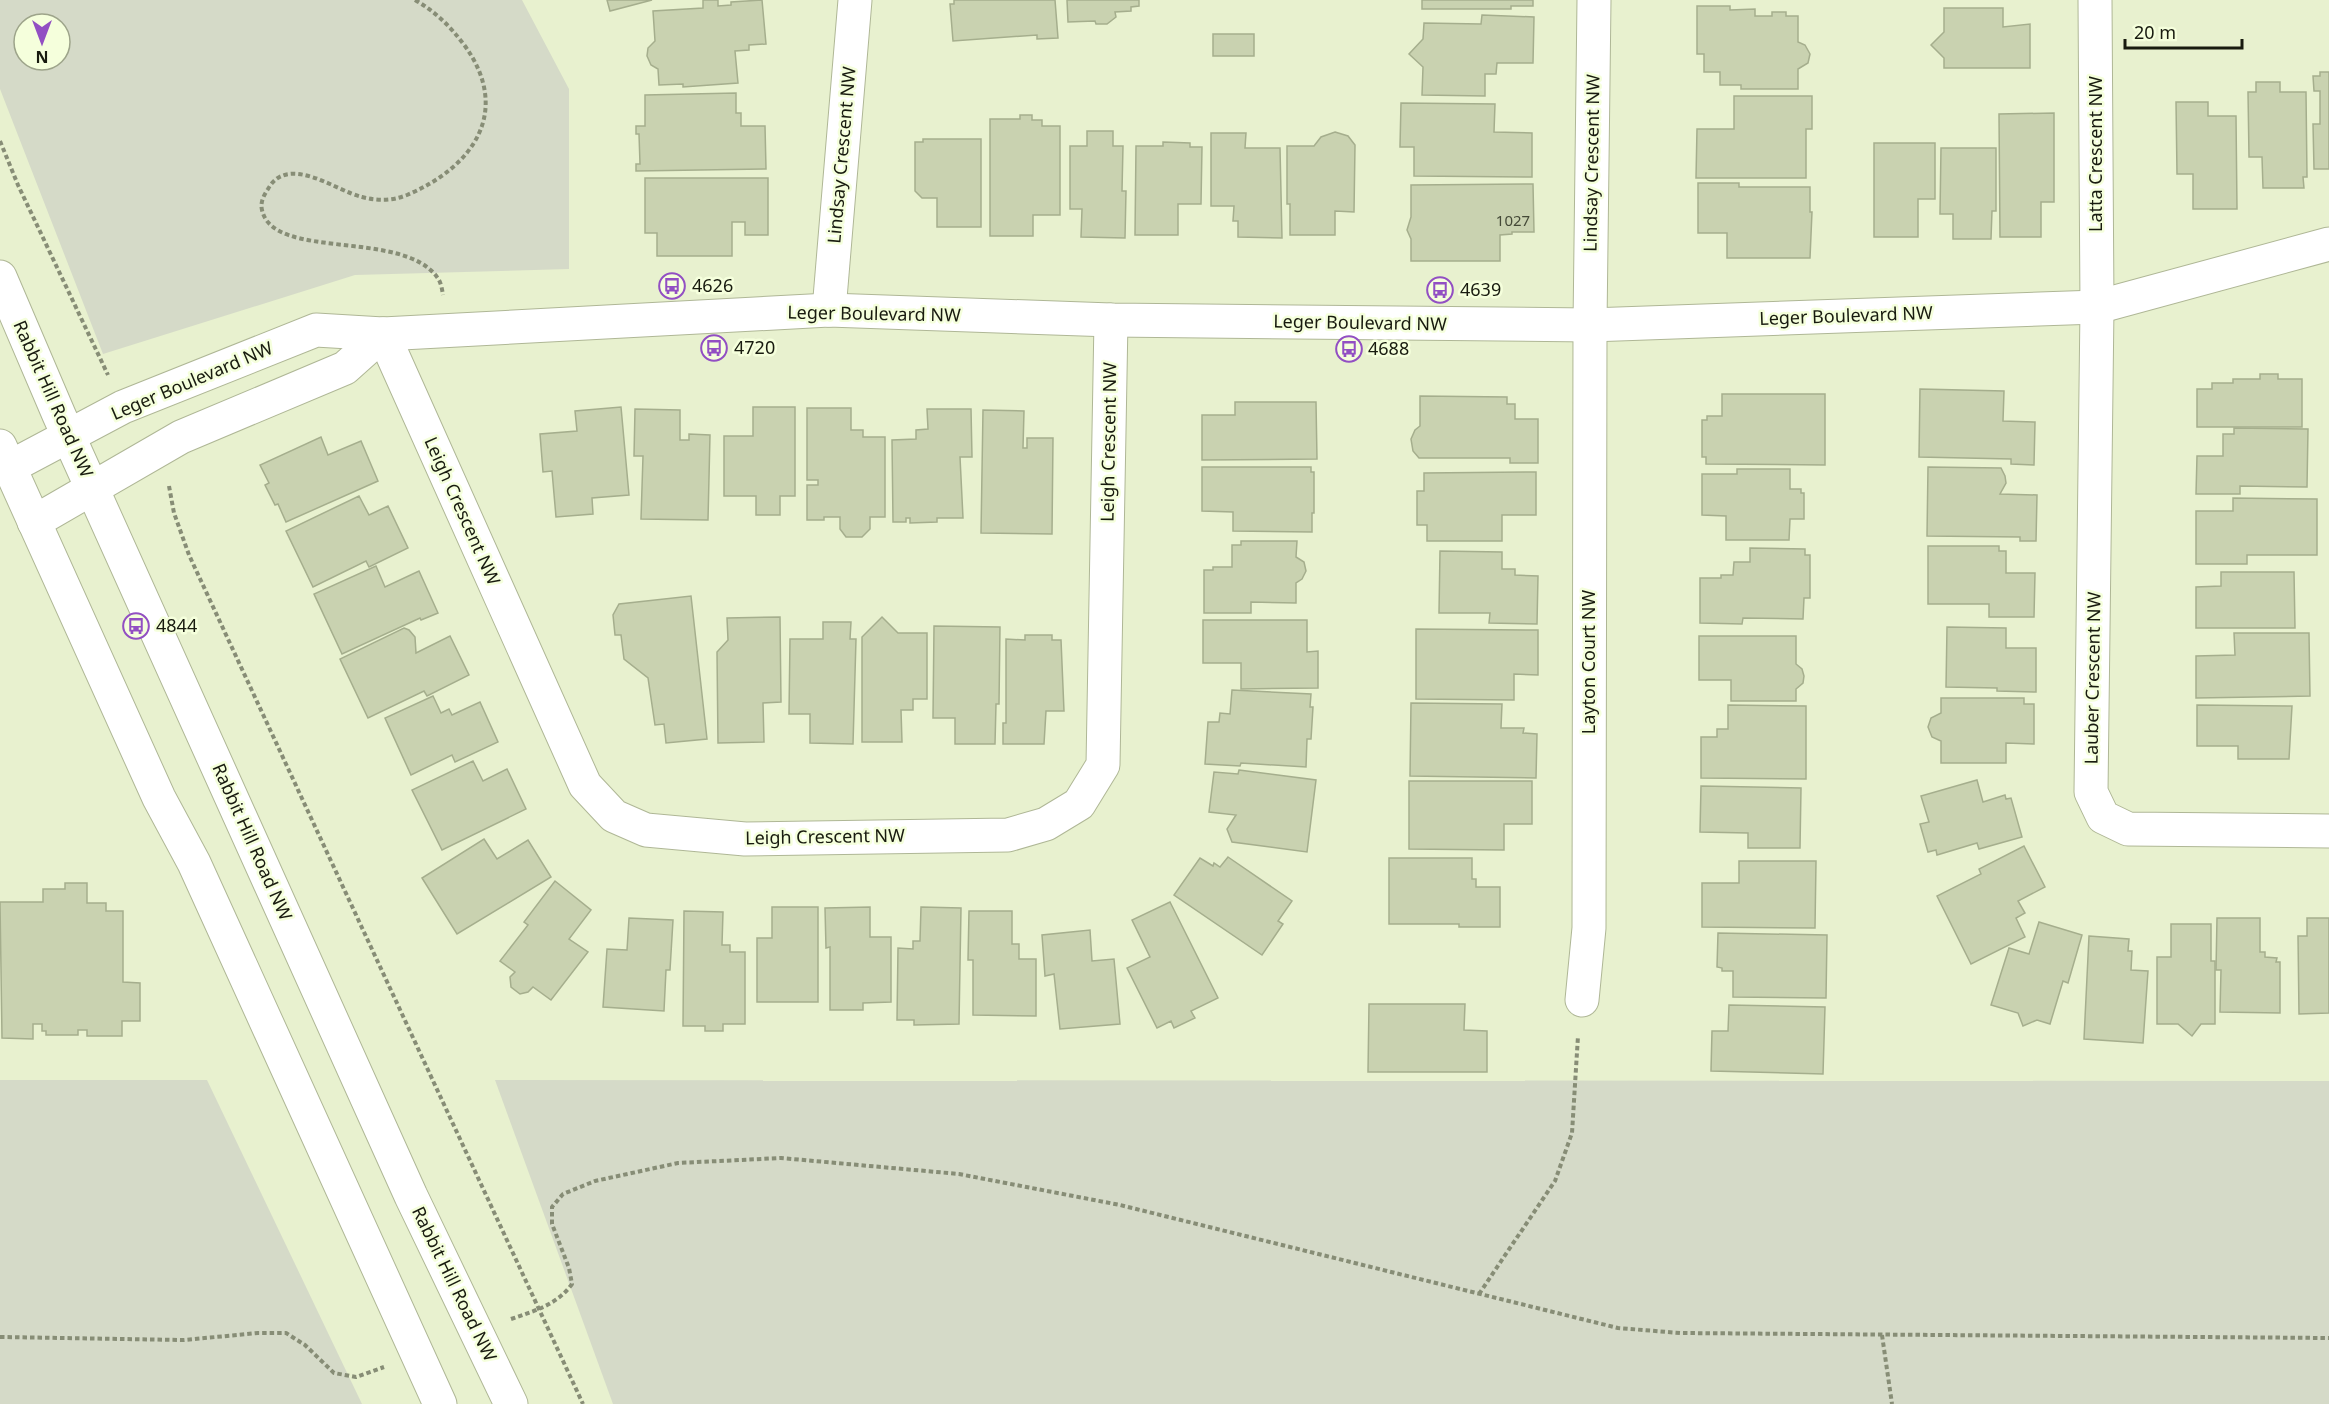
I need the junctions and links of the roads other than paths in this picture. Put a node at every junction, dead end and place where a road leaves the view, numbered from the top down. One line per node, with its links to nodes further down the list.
1 (855, 0): 7 (street, Lindsay Crescent NW)
2 (1594, 0): 9 (street, Lindsay Crescent NW)
3 (2095, 0): 6 (street, Latta Crescent NW)
4 (2329, 244): 6 (street, Leger Boulevard NW)
5 (0, 277): 11 (street, Rabbit Hill Road NW)
6 (2097, 308): 9 (street, Leger Boulevard NW); 15 (street, Lauber Crescent NW)
7 (829, 310): 8 (street, Leger Boulevard NW); 10 (street, Leger Boulevard NW)
8 (1111, 321): 9 (street, Leger Boulevard NW); 10 (street, Leigh Crescent NW)
9 (1590, 325): 16 (street, Layton Court NW)
10 (383, 334): 11 (street, Leger Boulevard NW); 13 (street)
11 (68, 436): 12 (street, Leger Boulevard NW); 13 (street, Rabbit Hill Road NW)
12 (5, 457): 14 (street)
13 (92, 489): 14 (street); 18 (street, Rabbit Hill Road NW)
14 (34, 522): 17 (street)
15 (2329, 831)
16 (1582, 1000)
17 (440, 1404)
18 (511, 1404)

